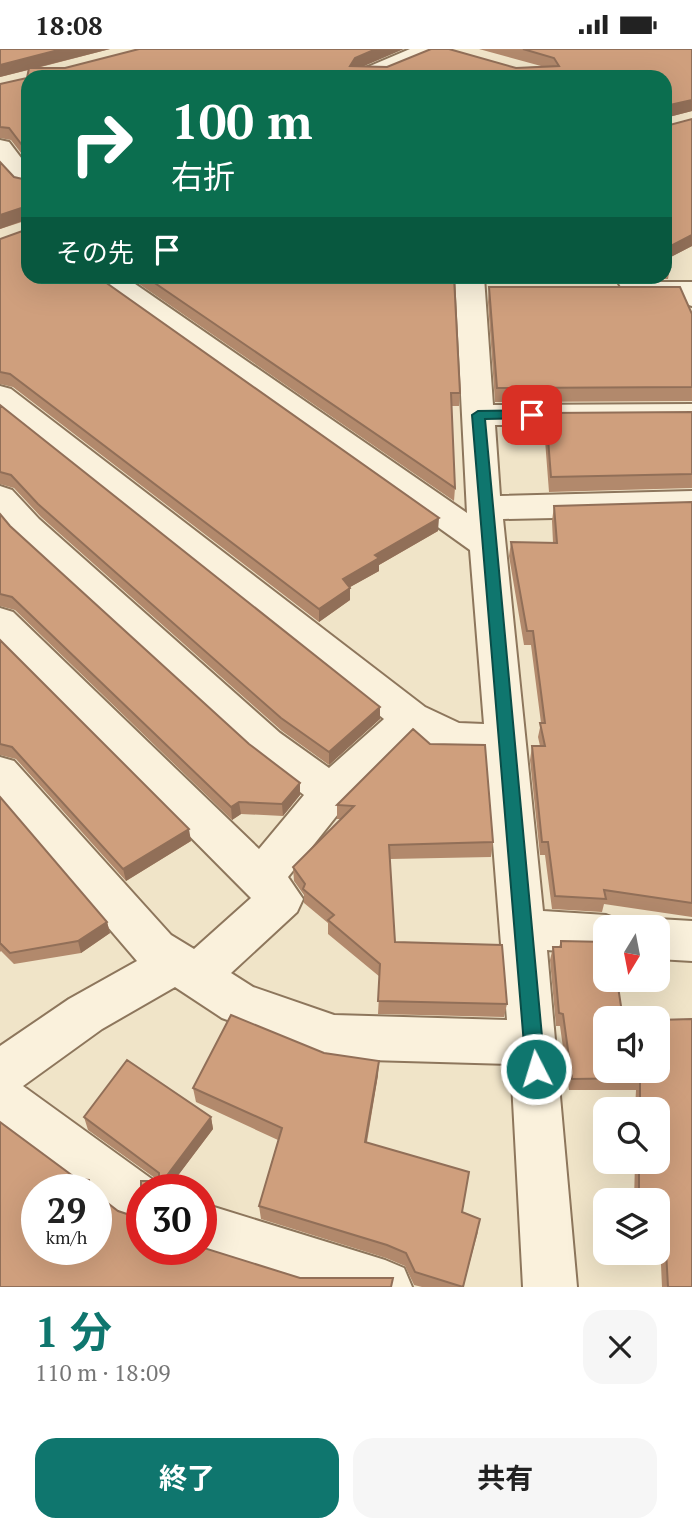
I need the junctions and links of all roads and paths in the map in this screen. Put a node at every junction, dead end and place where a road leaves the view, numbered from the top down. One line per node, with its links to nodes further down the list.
1 (432, 51): 2 (street)
2 (383, 70)
3 (117, 284): 12 (street)
4 (479, 285): 9 (street)
5 (625, 286): 6 (street)
6 (691, 293)
7 (7, 410): 14 (street)
8 (692, 414): 9 (street)
9 (478, 415): 12 (street)
10 (0, 498): 17 (street)
11 (692, 503): 12 (street)
12 (486, 526): 15 (street)
13 (0, 622): 18 (street)
14 (411, 718): 15 (street); 17 (street)
15 (505, 740): 19 (street)
16 (0, 773): 23 (street)
17 (331, 792): 18 (street)
18 (261, 879): 23 (street)
19 (522, 929): 20 (street); 24 (street)
20 (593, 934)
21 (670, 940): 22 (street)
22 (692, 941)
23 (187, 970): 24 (street); 25 (street)
24 (533, 1043): 30 (street)
25 (0, 1075)
26 (0, 1098): 27 (street)
27 (126, 1191)
28 (217, 1234): 29 (street)
29 (385, 1287)
30 (550, 1287)

